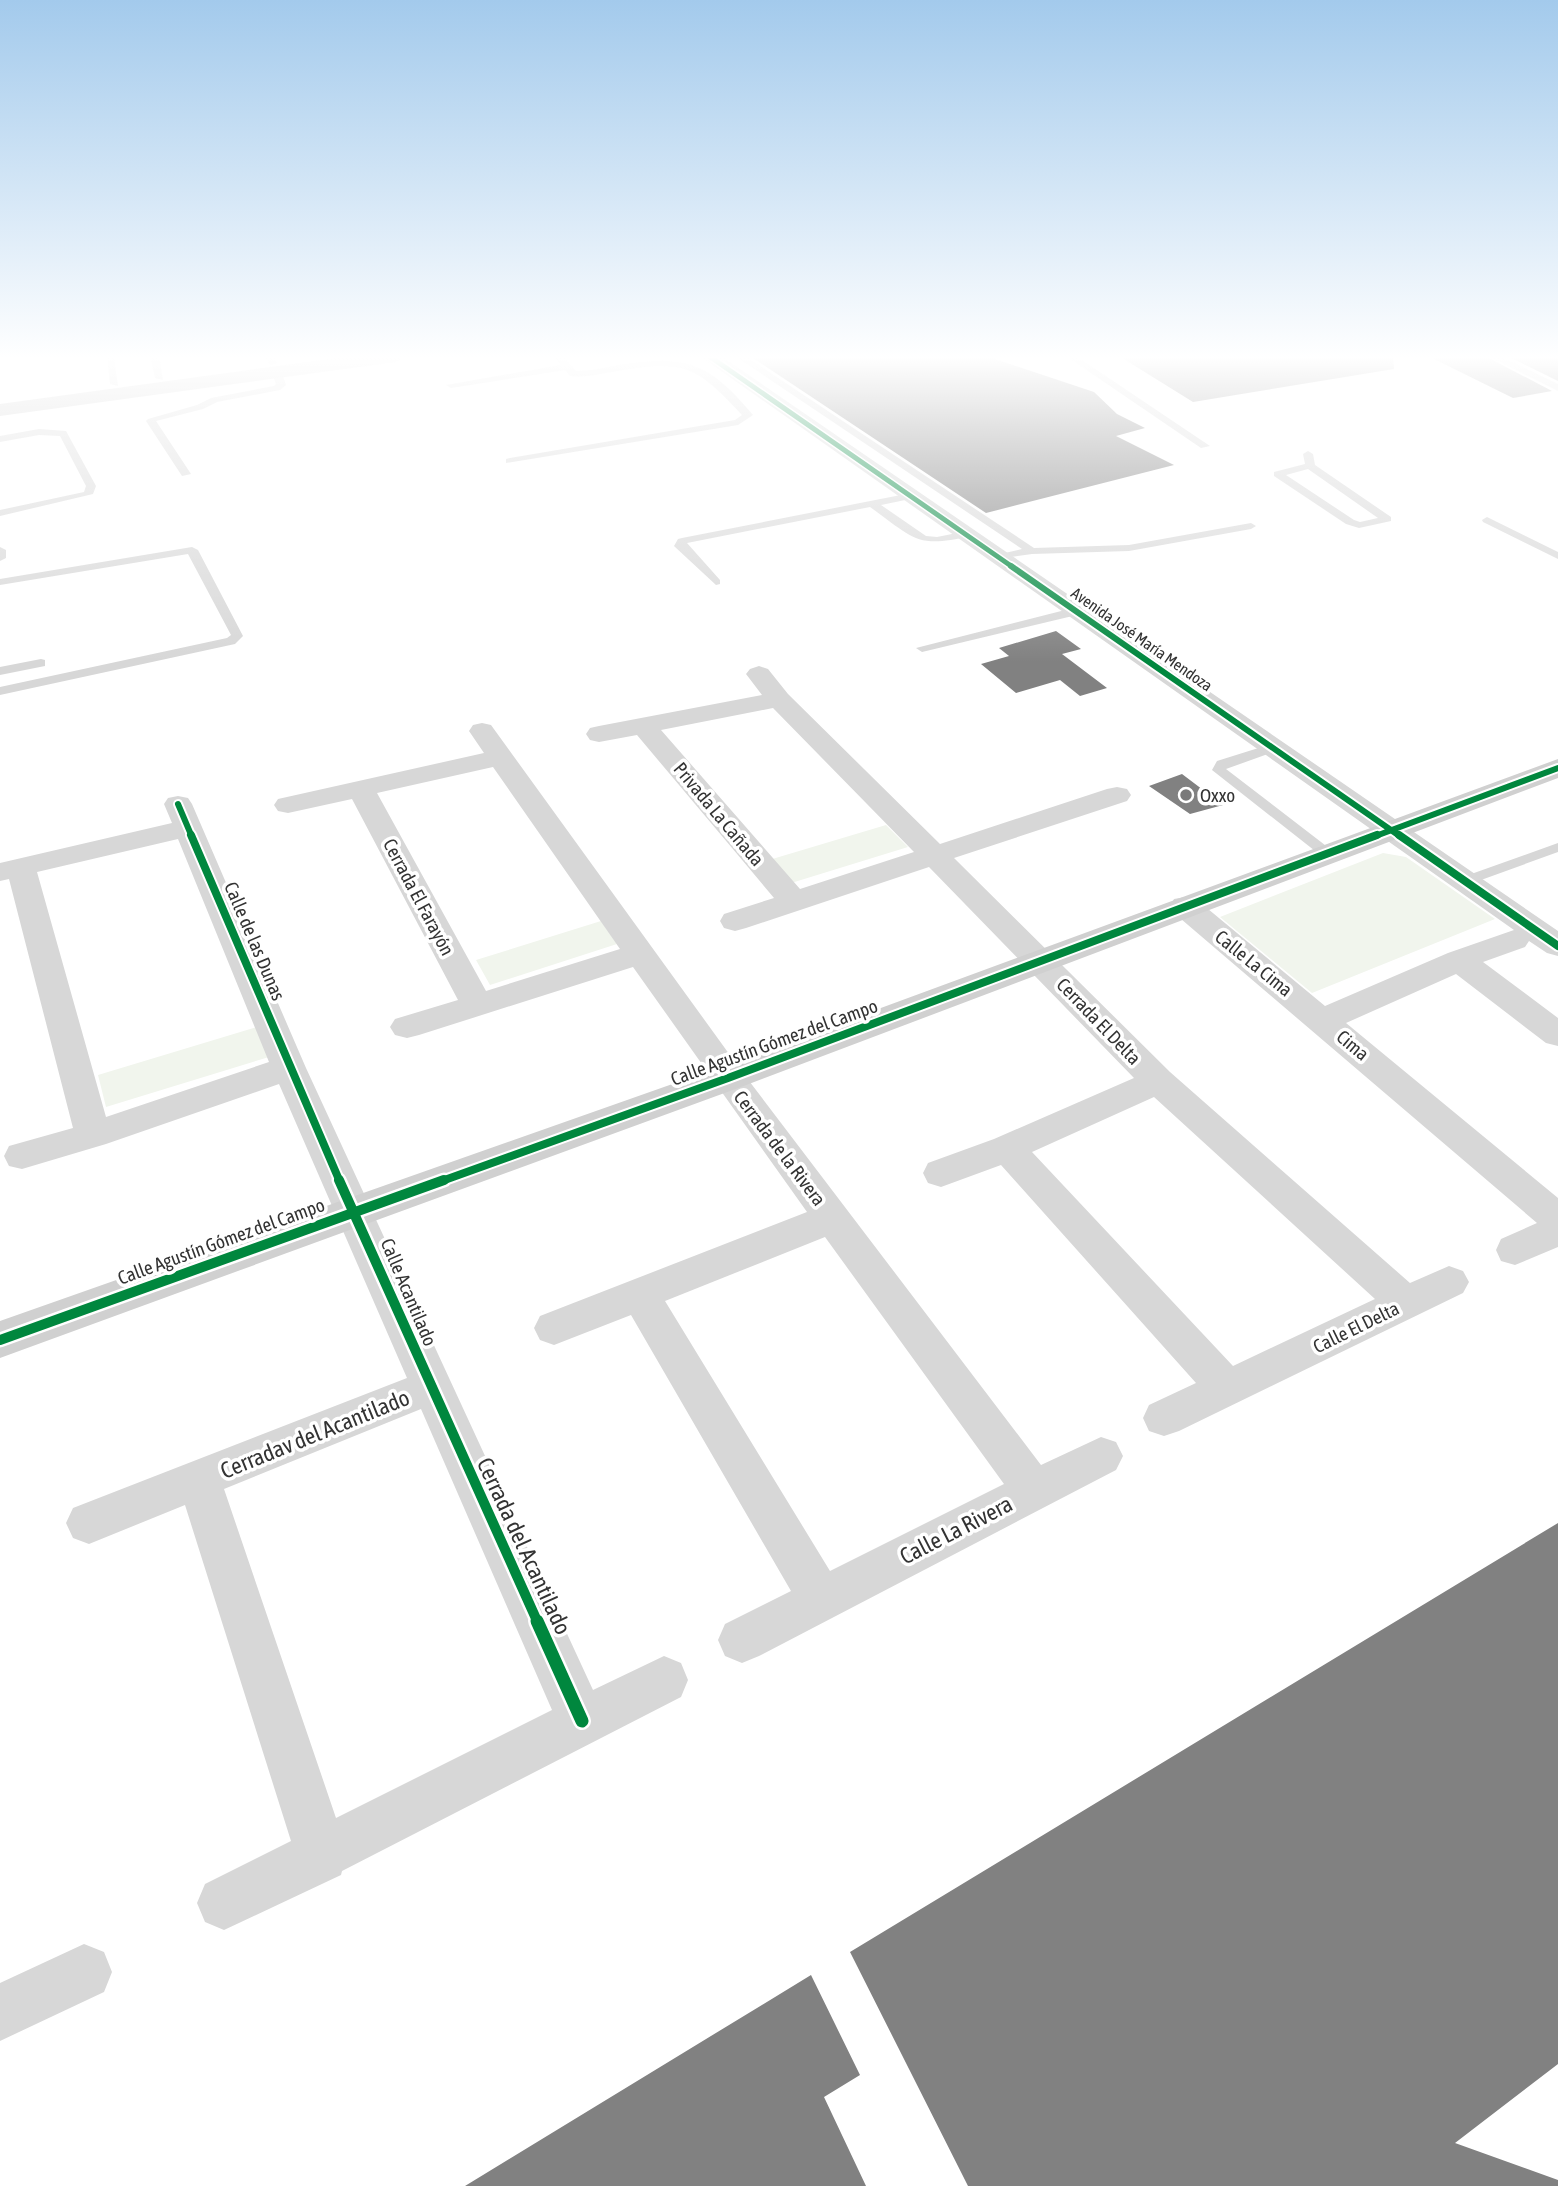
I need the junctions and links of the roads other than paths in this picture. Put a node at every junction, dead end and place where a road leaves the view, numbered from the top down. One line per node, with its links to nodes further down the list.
1 (76, 458): 12 (lane)
2 (175, 458): 9 (lane)
3 (527, 458): 7 (lane)
4 (856, 458): 10 (street, Avenida José María Mendoza)
5 (892, 458): 17 (lane)
6 (1309, 458): 8 (lane)
7 (510, 461)
8 (1310, 466): 8 (lane)
9 (186, 474)
10 (911, 496): 11 (lane); 15 (street, Avenida José María Mendoza)
11 (872, 504): 15 (lane); 22 (lane)
12 (0, 513)
13 (1488, 520): 18 (lane)
14 (1251, 526): 17 (lane)
15 (967, 534): 19 (street, Avenida José María Mendoza)
16 (0, 550): 20 (lane)
17 (1032, 551): 19 (lane)
18 (1558, 556)
19 (1000, 557): 23 (street, Avenida José María Mendoza)
20 (0, 558)
21 (0, 582): 28 (lane)
22 (716, 582)
23 (1077, 611): 24 (lane); 33 (street, Avenida José María Mendoza)
24 (922, 648)
25 (41, 663): 26 (lane)
26 (0, 671)
27 (759, 674): 29 (street)
28 (0, 691)
29 (779, 699): 30 (street); 42 (street)
30 (644, 726): 32 (street); 45 (street, Privada La Cañada)
31 (482, 731): 34 (street)
32 (599, 734)
33 (1274, 747): 39 (street, Avenida José María Mendoza); 41 (lane)
34 (500, 757): 36 (street); 50 (street)
35 (1558, 768): 39 (street, Calle Agustín Gómez del Campo)
36 (361, 789): 38 (street); 53 (street, Cerrada El Farayón)
37 (1116, 795): 42 (street)
38 (288, 805)
39 (1393, 830): 41 (street, Calle Agustín Gómez del Campo); 44 (street, Avenida José María Mendoza)
40 (1558, 846): 44 (lane)
41 (1329, 855): 46 (street, Calle Agustín Gómez del Campo)
42 (934, 856): 45 (street); 52 (street)
43 (10, 870): 57 (street, Calle de las Dunas); 60 (street, Calle de las Dunas)
44 (1465, 881): 49 (street, Avenida José María Mendoza)
45 (794, 902): 47 (street)
46 (1185, 906): 52 (street, Calle Agustín Gómez del Campo); 54 (street, Calle La Cima)
47 (735, 921)
48 (1514, 940): 51 (street, Cima)
49 (1558, 946)
50 (640, 954): 53 (street); 58 (street)
51 (1459, 960): 54 (street, Cima); 56 (street)
52 (1041, 961): 58 (street, Calle Agustín Gómez del Campo); 59 (street, Cerrada El Delta)
53 (477, 1005): 55 (street)
54 (1323, 1020): 66 (street, Cima)
55 (407, 1027)
56 (1558, 1035)
57 (289, 1068): 60 (street); 64 (street, Calle de las Dunas)
58 (728, 1078): 64 (street, Calle Agustín Gómez del Campo); 65 (street, Cerrada de la Rivera)
59 (1158, 1081): 61 (street); 71 (street, Calle El Delta)
60 (93, 1135): 62 (street)
61 (1007, 1148): 63 (street); 75 (street)
62 (22, 1156)
63 (941, 1173)
64 (355, 1211): 73 (street, Calle Agustín Gómez del Campo); 74 (street, Calle Acantilado)
65 (832, 1218): 70 (street); 79 (street, Calle La Rivera)
66 (1558, 1219)
67 (1558, 1230): 68 (street)
68 (1515, 1250)
69 (1449, 1282): 71 (street)
70 (640, 1295): 72 (street); 81 (street)
71 (1406, 1303): 75 (street, Calle El Delta)
72 (554, 1328)
73 (0, 1340)
74 (430, 1387): 78 (street, Cerradav del Acantilado); 84 (street, Cerrada del Acantilado)
75 (1228, 1389): 76 (street)
76 (1164, 1418)
77 (1101, 1457): 79 (street)
78 (199, 1480): 80 (street); 85 (street)
79 (1034, 1490): 81 (street, Calle La Rivera)
80 (89, 1523)
81 (821, 1599): 82 (street)
82 (742, 1640)
83 (664, 1679): 84 (street)
84 (582, 1721): 85 (street)
85 (322, 1856): 86 (street)
86 (224, 1903)
87 (84, 1972): 88 (street)
88 (0, 2013)

